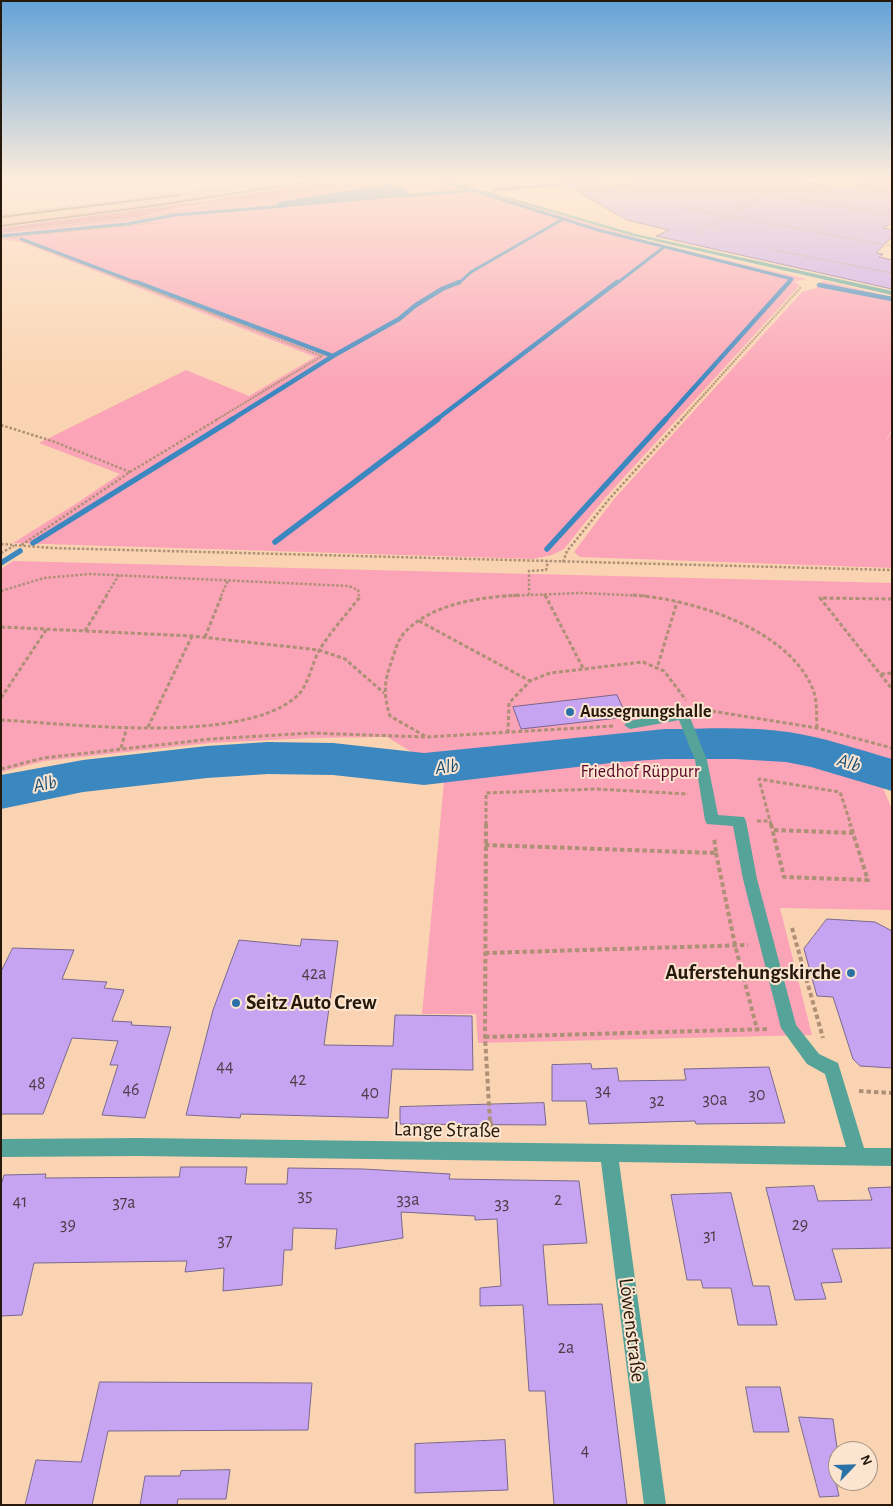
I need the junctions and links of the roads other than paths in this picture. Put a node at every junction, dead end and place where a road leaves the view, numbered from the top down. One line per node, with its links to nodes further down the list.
1 (692, 248): 2 (street)
2 (892, 294)
3 (630, 725): 6 (street)
4 (1, 1148): 5 (street, Lange Straße)
5 (610, 1155): 6 (street, Lange Straße); 8 (street, Löwenstraße)
6 (856, 1156): 7 (street, Lange Straße)
7 (892, 1157)
8 (656, 1505)

